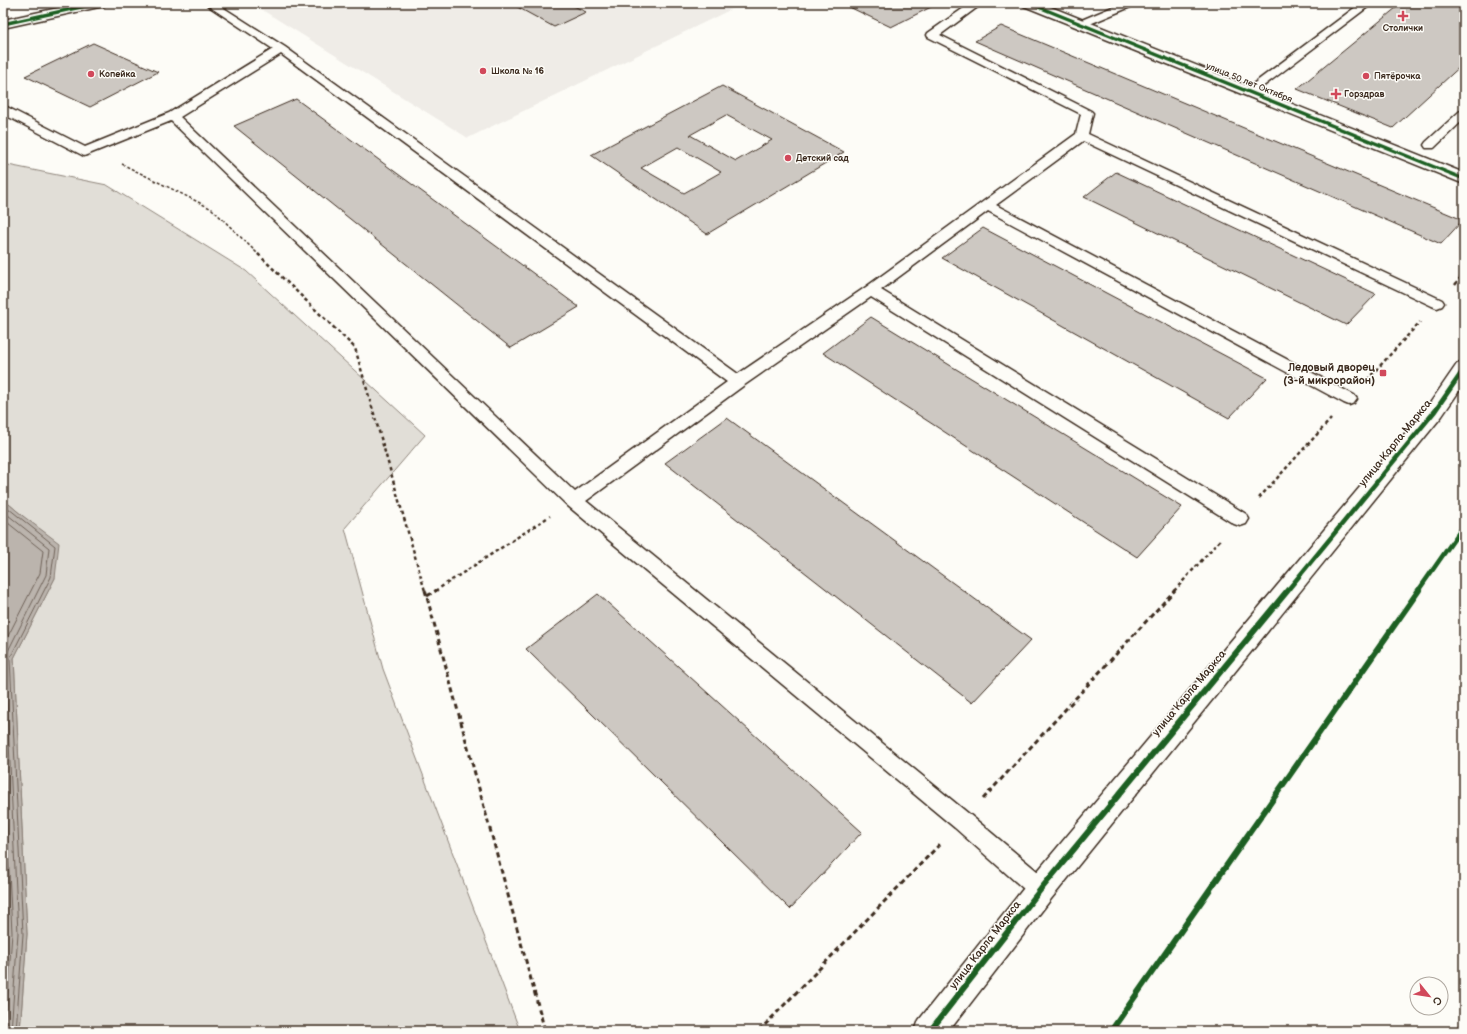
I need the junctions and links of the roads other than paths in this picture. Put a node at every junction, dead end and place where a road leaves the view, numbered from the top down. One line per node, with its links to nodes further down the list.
1 (99, 3): 7 (street)
2 (210, 3): 9 (lane)
3 (978, 3): 14 (lane)
4 (1029, 3): 8 (street, улица 50 лет Октября)
5 (1131, 3): 8 (lane)
6 (1368, 3): 10 (lane)
7 (3, 24)
8 (1081, 24): 10 (street, улица 50 лет Октября)
9 (281, 49): 13 (lane); 21 (lane)
10 (1249, 92): 16 (street, улица 50 лет Октября)
11 (3, 109): 13 (lane)
12 (1464, 113): 15 (lane)
13 (173, 116): 23 (lane)
14 (1082, 136): 17 (lane); 19 (lane)
15 (1430, 145)
16 (1464, 179)
17 (987, 205): 18 (lane); 22 (lane)
18 (871, 290): 21 (lane); 24 (lane)
19 (1438, 303)
20 (1464, 369): 25 (street, улица Карла Маркса)
21 (738, 382): 23 (lane)
22 (1349, 399)
23 (574, 501): 25 (lane)
24 (1240, 519)
25 (1041, 889): 26 (street, улица Карла Маркса)
26 (930, 1031)

